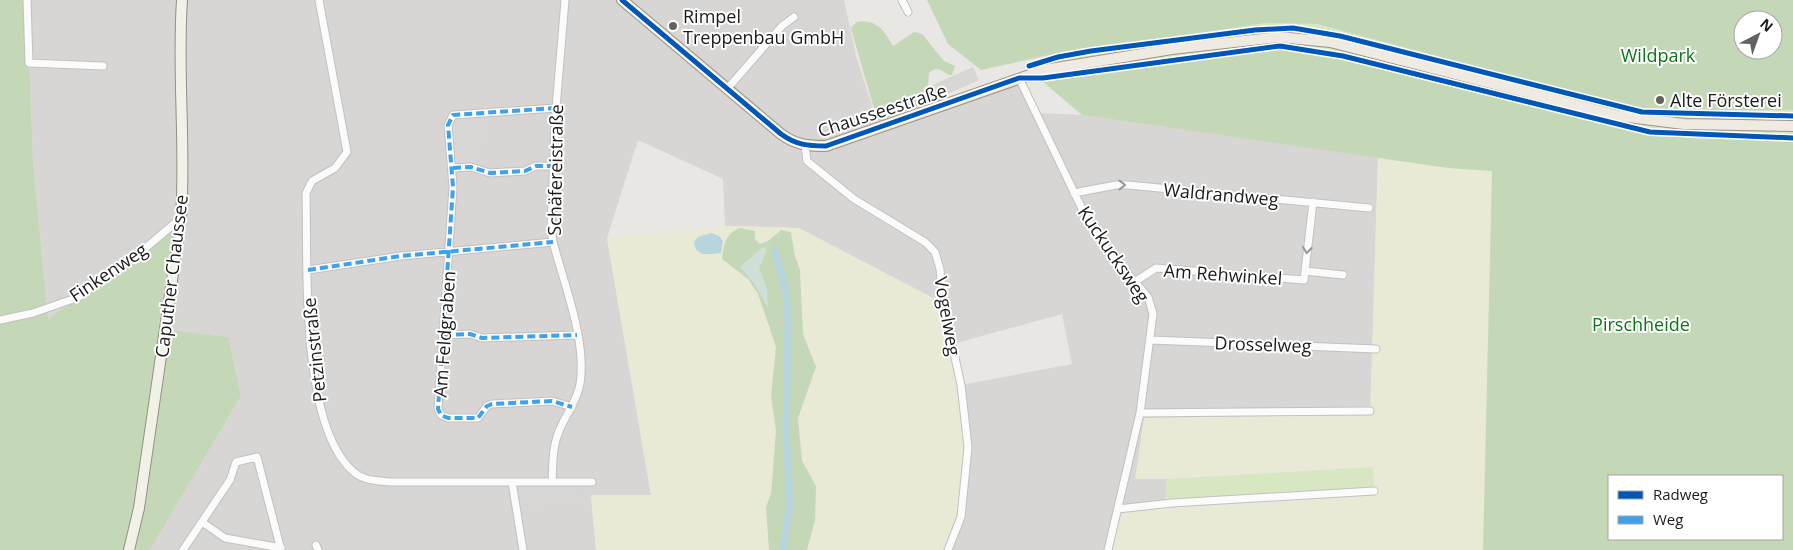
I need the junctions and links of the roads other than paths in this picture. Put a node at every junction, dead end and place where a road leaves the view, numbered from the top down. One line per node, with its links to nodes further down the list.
1 (27, 0): 9 (street)
2 (182, 0): 20 (street, Caputher Chaussee)
3 (319, 0): 23 (street, Petzinstraße)
4 (565, 0): 12 (street, Schäfereistraße)
5 (622, 0): 11 (main road, Chausseestraße)
6 (902, 0): 7 (street)
7 (908, 12)
8 (794, 17): 11 (street)
9 (103, 66)
10 (1019, 78): 13 (main road, Chausseestraße); 14 (main road, Chausseestraße); 17 (street, Kuckucksweg)
11 (727, 88): 14 (main road, Chausseestraße)
12 (556, 108): 15 (street, Schäfereistraße); 16 (street, Am Feldgraben)
13 (1793, 126)
14 (805, 146): 45 (street, Vogelweg)
15 (554, 166): 16 (street); 21 (street, Schäfereistraße)
16 (453, 168): 22 (street, Am Feldgraben)
17 (1074, 192): 18 (street, Waldrandweg, one-way to 18); 26 (street, Kuckucksweg)
18 (1313, 202): 19 (street, Waldrandweg); 24 (street, Am Rehwinkel, one-way to 24)
19 (1369, 208)
20 (181, 218): 27 (street, Finkenweg); 42 (street, Caputher Chaussee)
21 (553, 242): 22 (street); 29 (street, Schäfereistraße)
22 (449, 251): 23 (street); 28 (street, Am Feldgraben)
23 (308, 270): 35 (street, Petzinstraße)
24 (1305, 270): 25 (street, Am Rehwinkel); 26 (street, Am Rehwinkel)
25 (1343, 275)
26 (1136, 281): 30 (street, Kuckucksweg)
27 (0, 320)
28 (444, 335): 29 (street); 32 (street, Am Feldgraben)
29 (577, 335): 32 (street, Schäfereistraße)
30 (1150, 340): 31 (street, Drosselweg); 34 (street, Kuckucksweg)
31 (1376, 349)
32 (572, 407): 36 (street, Schäfereistraße)
33 (1370, 411): 34 (street)
34 (1140, 413): 39 (street, Kuckucksweg)
35 (512, 482): 36 (street, Petzinstraße); 44 (street)
36 (552, 482): 37 (street, Petzinstraße)
37 (592, 482)
38 (1374, 491): 39 (street)
39 (1118, 509): 46 (street, Kuckucksweg)
40 (202, 522): 41 (street); 41 (street); 43 (street)
41 (281, 549)
42 (129, 550)
43 (183, 550)
44 (523, 550)
45 (948, 550)
46 (1108, 550)

